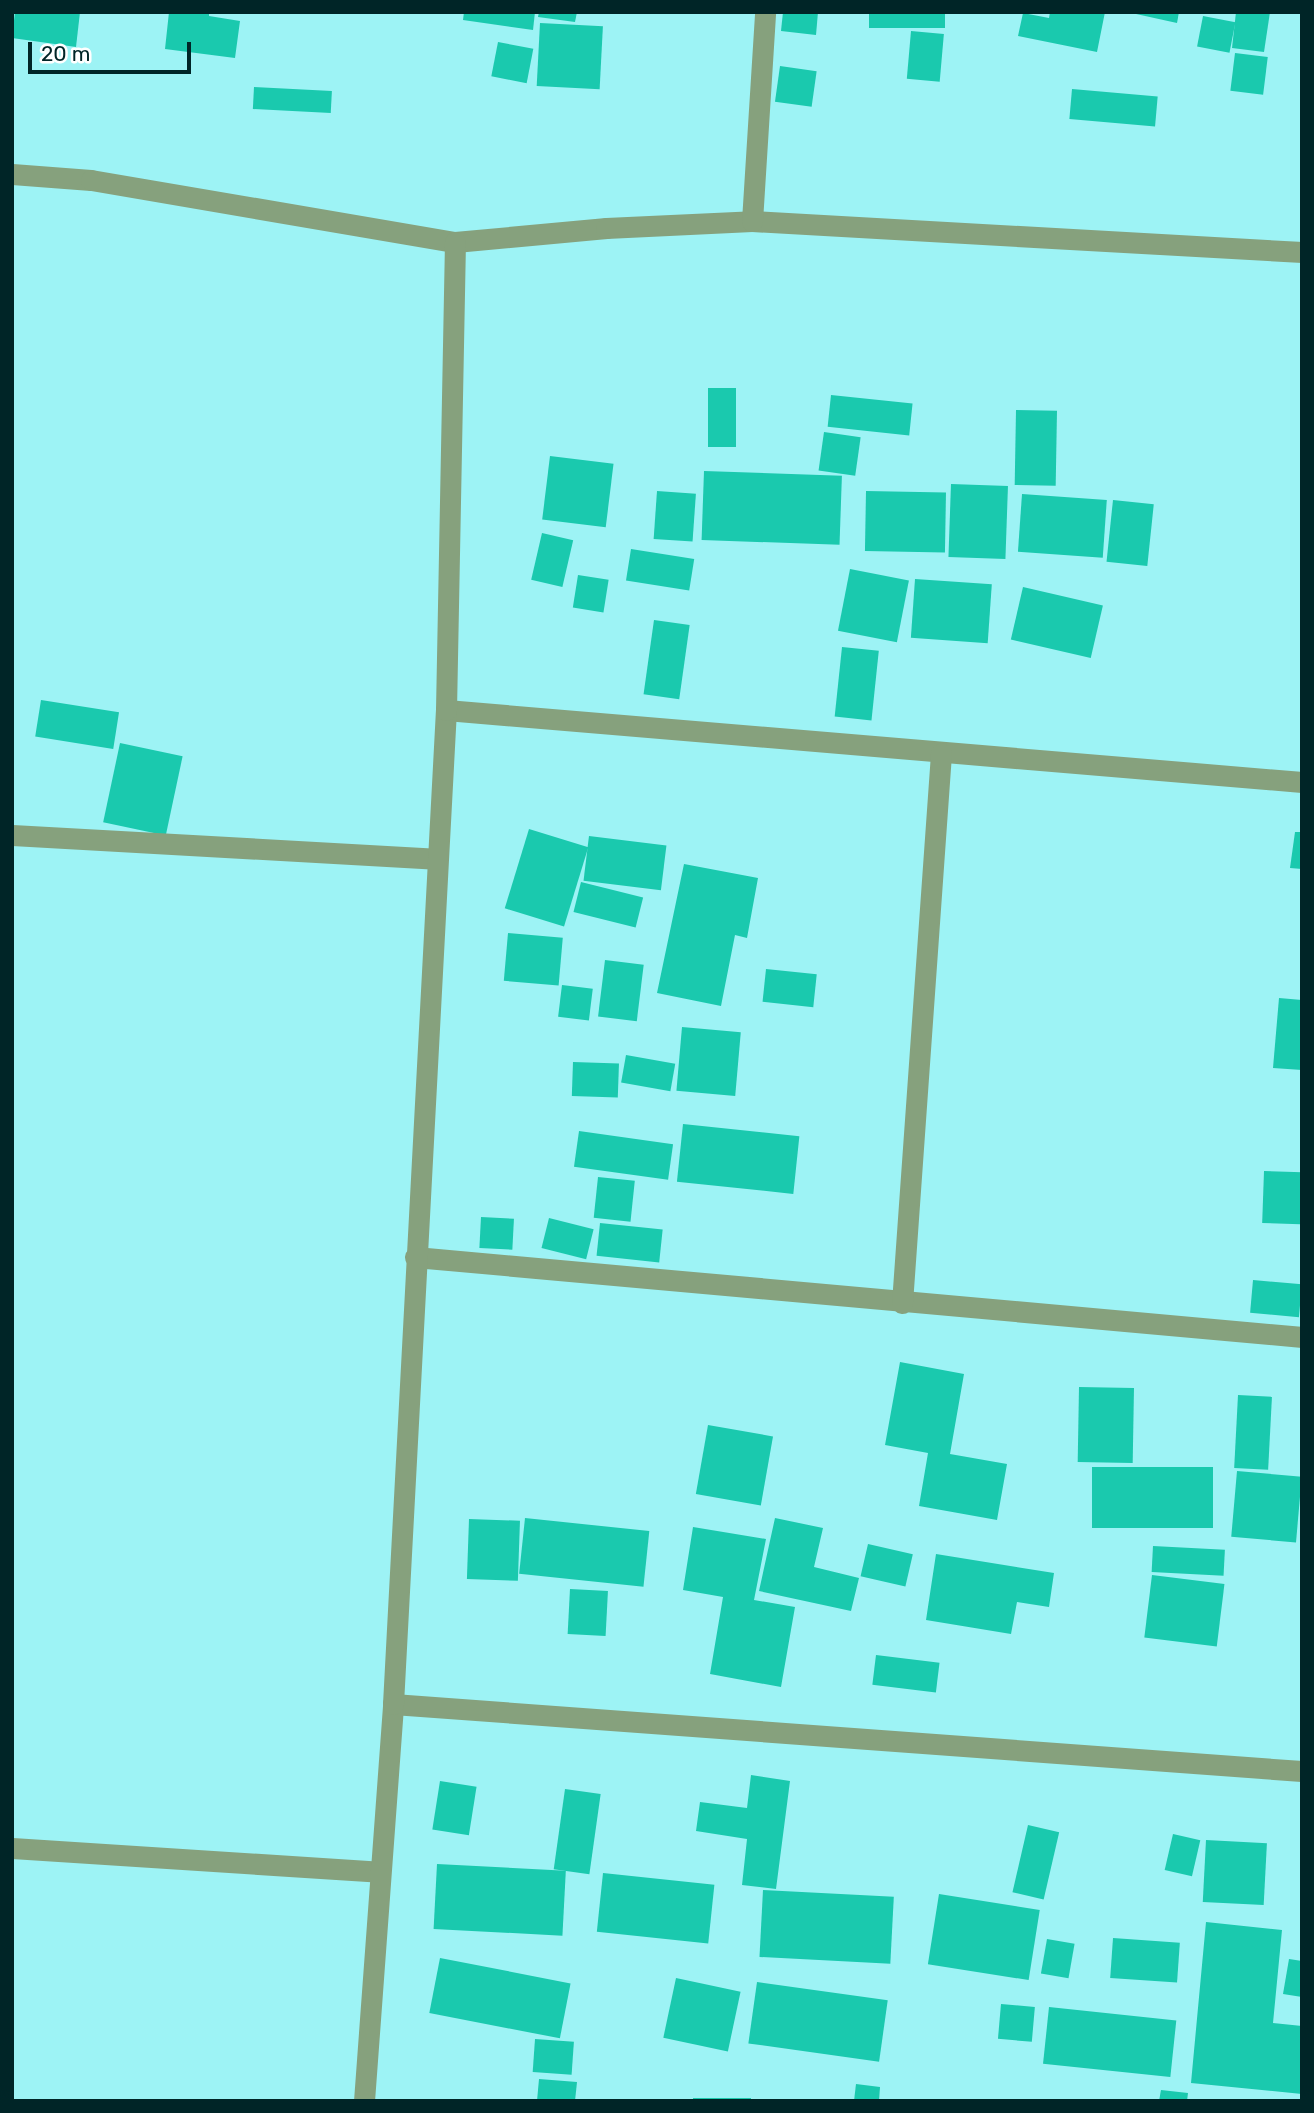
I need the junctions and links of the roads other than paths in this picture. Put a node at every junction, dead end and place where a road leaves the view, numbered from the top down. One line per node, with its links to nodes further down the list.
1 (765, 12): 3 (street)
2 (12, 174): 4 (street)
3 (752, 221): 4 (street); 5 (street)
4 (455, 242): 6 (street)
5 (1302, 252)
6 (446, 710): 7 (street); 10 (street)
7 (941, 753): 8 (street); 12 (street)
8 (1302, 782)
9 (12, 835): 10 (street)
10 (435, 859): 11 (street)
11 (415, 1256): 12 (street); 14 (street)
12 (902, 1303): 13 (street)
13 (1302, 1338)
14 (393, 1704): 15 (street); 17 (street)
15 (1302, 1771)
16 (12, 1848): 17 (street)
17 (379, 1872): 18 (street)
18 (364, 2101)

